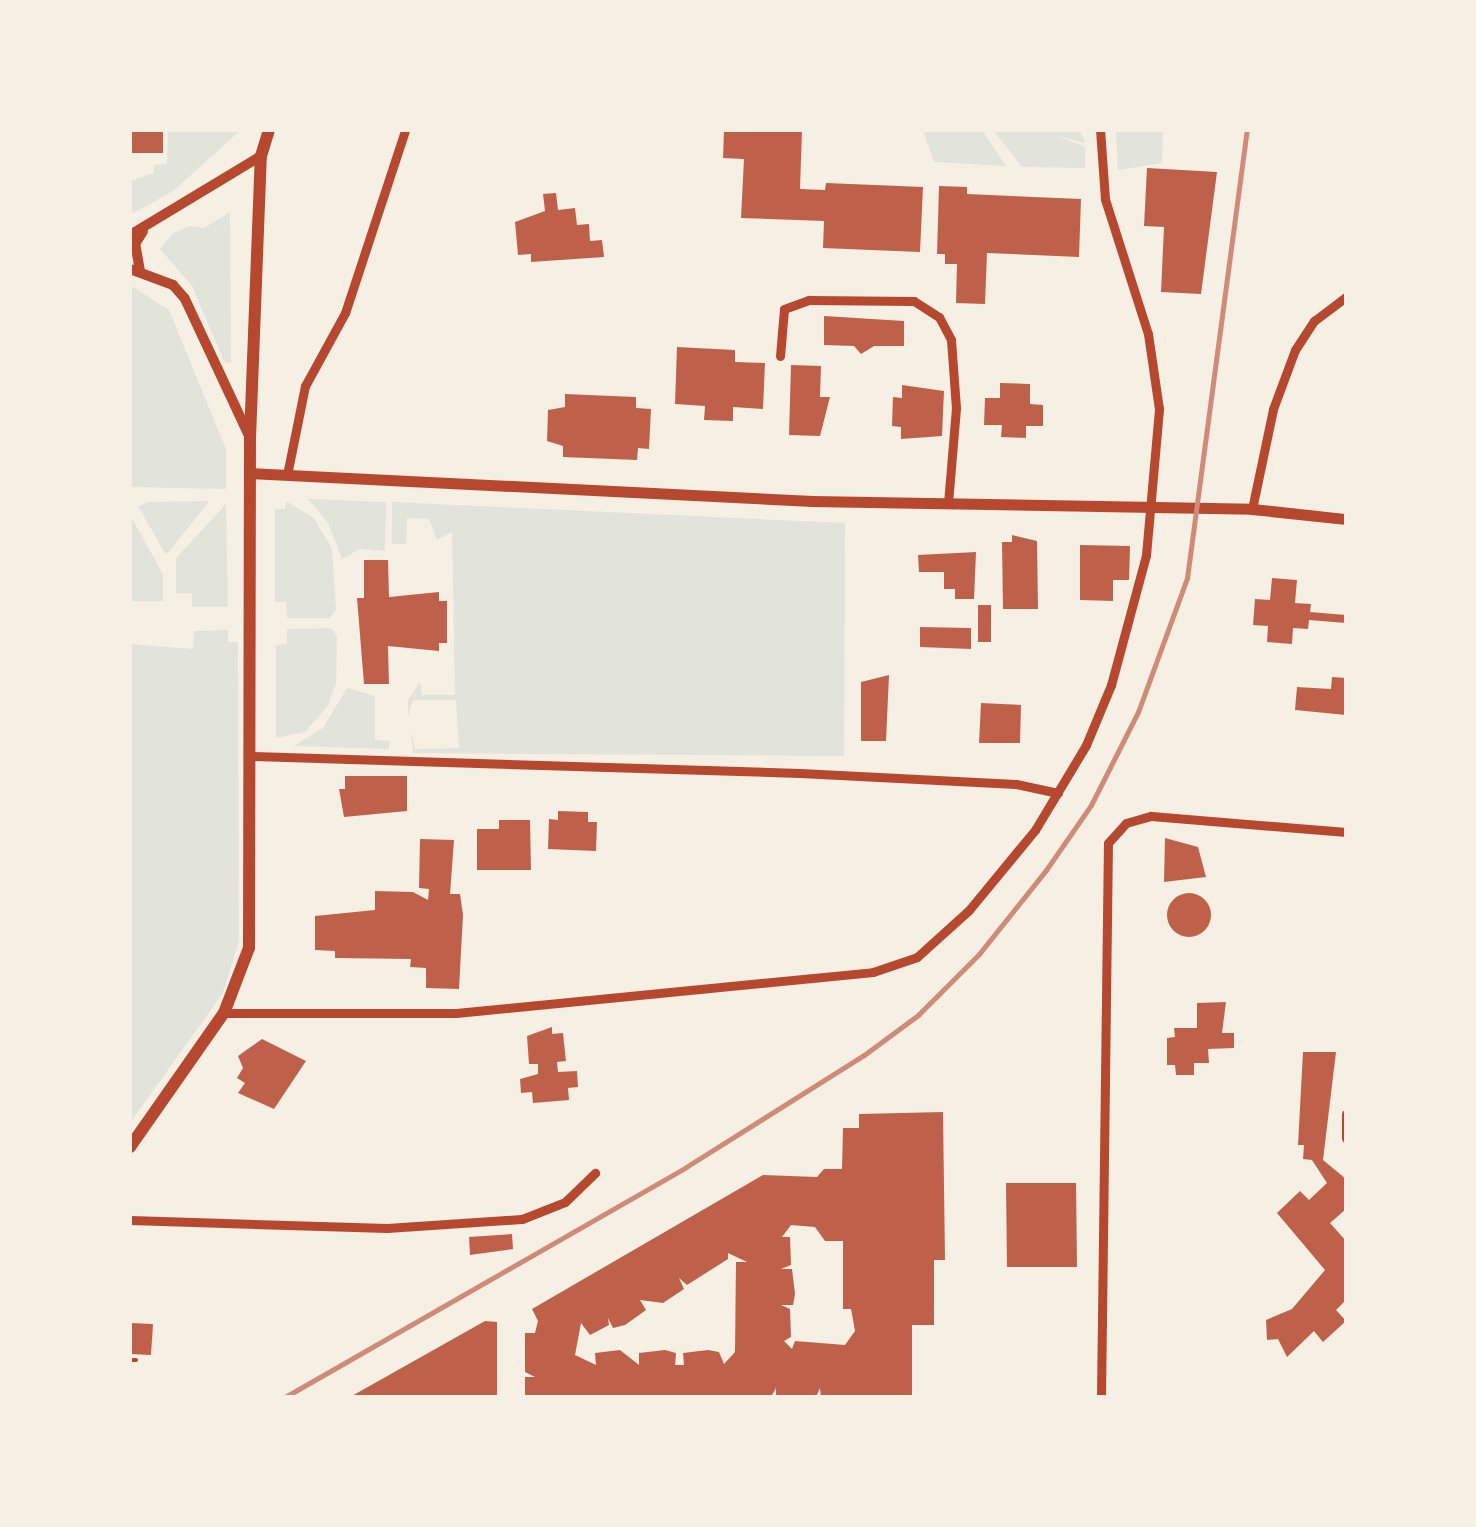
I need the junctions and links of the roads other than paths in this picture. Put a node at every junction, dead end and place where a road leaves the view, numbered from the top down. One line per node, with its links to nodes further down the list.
1 (268, 130): 4 (main road)
2 (405, 130): 12 (street)
3 (1100, 130): 14 (street)
4 (261, 156): 5 (street); 10 (main road)
5 (144, 230): 6 (street); 7 (street)
6 (130, 235)
7 (135, 270): 10 (street)
8 (1346, 297): 15 (street)
9 (780, 356): 13 (street)
10 (250, 438): 11 (main road)
11 (250, 473): 12 (main road); 17 (main road)
12 (286, 475): 13 (main road)
13 (948, 503): 14 (main road)
14 (1153, 507): 15 (main road); 18 (street)
15 (1252, 510): 16 (main road)
16 (1346, 518)
17 (253, 756): 18 (street); 20 (main road)
18 (1058, 793): 20 (street)
19 (1346, 832): 26 (street)
20 (224, 1012): 23 (main road)
21 (1346, 1114): 22 (street)
22 (1346, 1138)
23 (130, 1148)
24 (596, 1173): 25 (street)
25 (130, 1220)
26 (1101, 1397)

